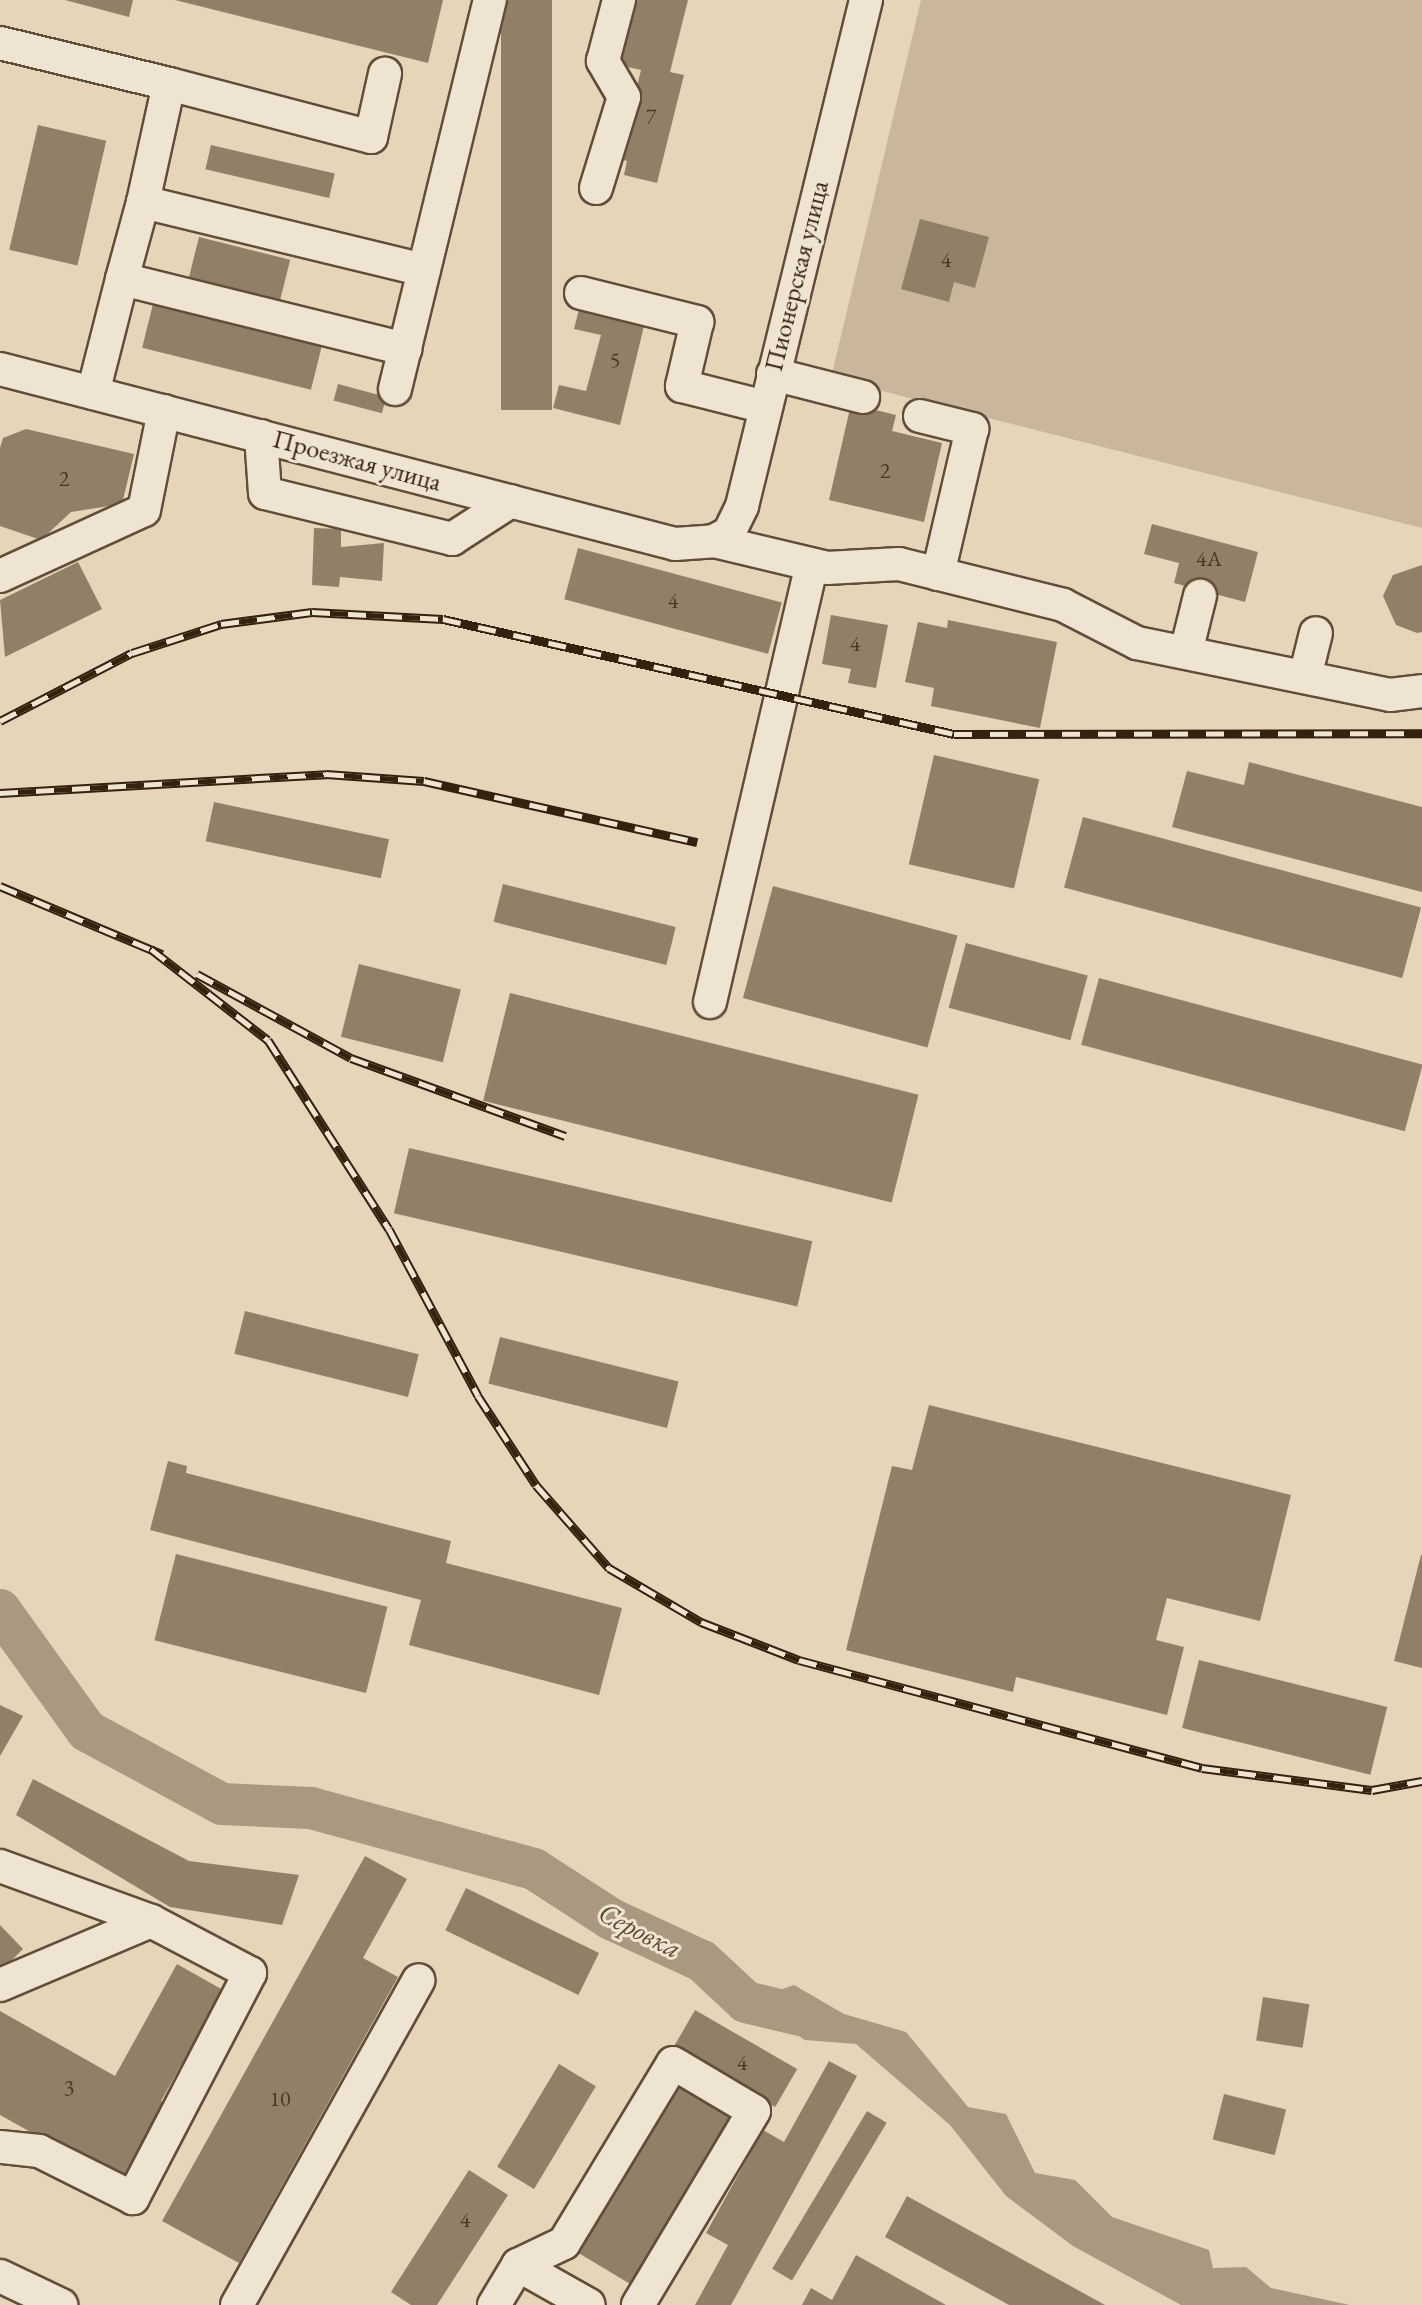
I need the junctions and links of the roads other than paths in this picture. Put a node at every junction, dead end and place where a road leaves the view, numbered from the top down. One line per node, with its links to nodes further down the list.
1 (490, 0): 9 (street)
2 (619, 0): 7 (street)
3 (866, 0): 14 (street, Пионерская улица)
4 (0, 43): 6 (street)
5 (385, 74): 6 (street)
6 (169, 84): 8 (street)
7 (596, 188)
8 (143, 202): 9 (street); 10 (street)
9 (424, 270): 12 (street)
10 (122, 279): 12 (street); 16 (street)
11 (581, 293): 18 (street)
12 (405, 349): 15 (street)
13 (0, 369): 16 (street, Проезжая улица)
14 (773, 374): 17 (street); 18 (street, Пионерская улица)
15 (395, 389)
16 (93, 393): 19 (street, Проезжая улица)
17 (863, 397)
18 (765, 407): 23 (street, Пионерская улица)
19 (164, 411): 21 (street, Проезжая улица); 26 (street)
20 (920, 416): 25 (street)
21 (261, 436): 22 (street, Проезжая улица); 22 (street)
22 (511, 501): 23 (street, Проезжая улица)
23 (714, 541): 24 (street, Проезжая улица)
24 (812, 565): 25 (street, Проезжая улица); 32 (street)
25 (938, 574): 29 (street, Проезжая улица)
26 (0, 576)
27 (1200, 596): 29 (street)
28 (1316, 633): 30 (street)
29 (1186, 652): 30 (street, Проезжая улица)
30 (1305, 677): 31 (street, Проезжая улица)
31 (1422, 691)
32 (710, 1002)
33 (0, 1866): 34 (street)
34 (151, 1921): 36 (street); 37 (street)
35 (419, 1980): 41 (street)
36 (0, 1985)
37 (0, 2147)
38 (518, 2265): 42 (street); 43 (street); 44 (street)
39 (0, 2276): 40 (street)
40 (61, 2305)
41 (237, 2305)
42 (494, 2305)
43 (589, 2305)
44 (638, 2305)

